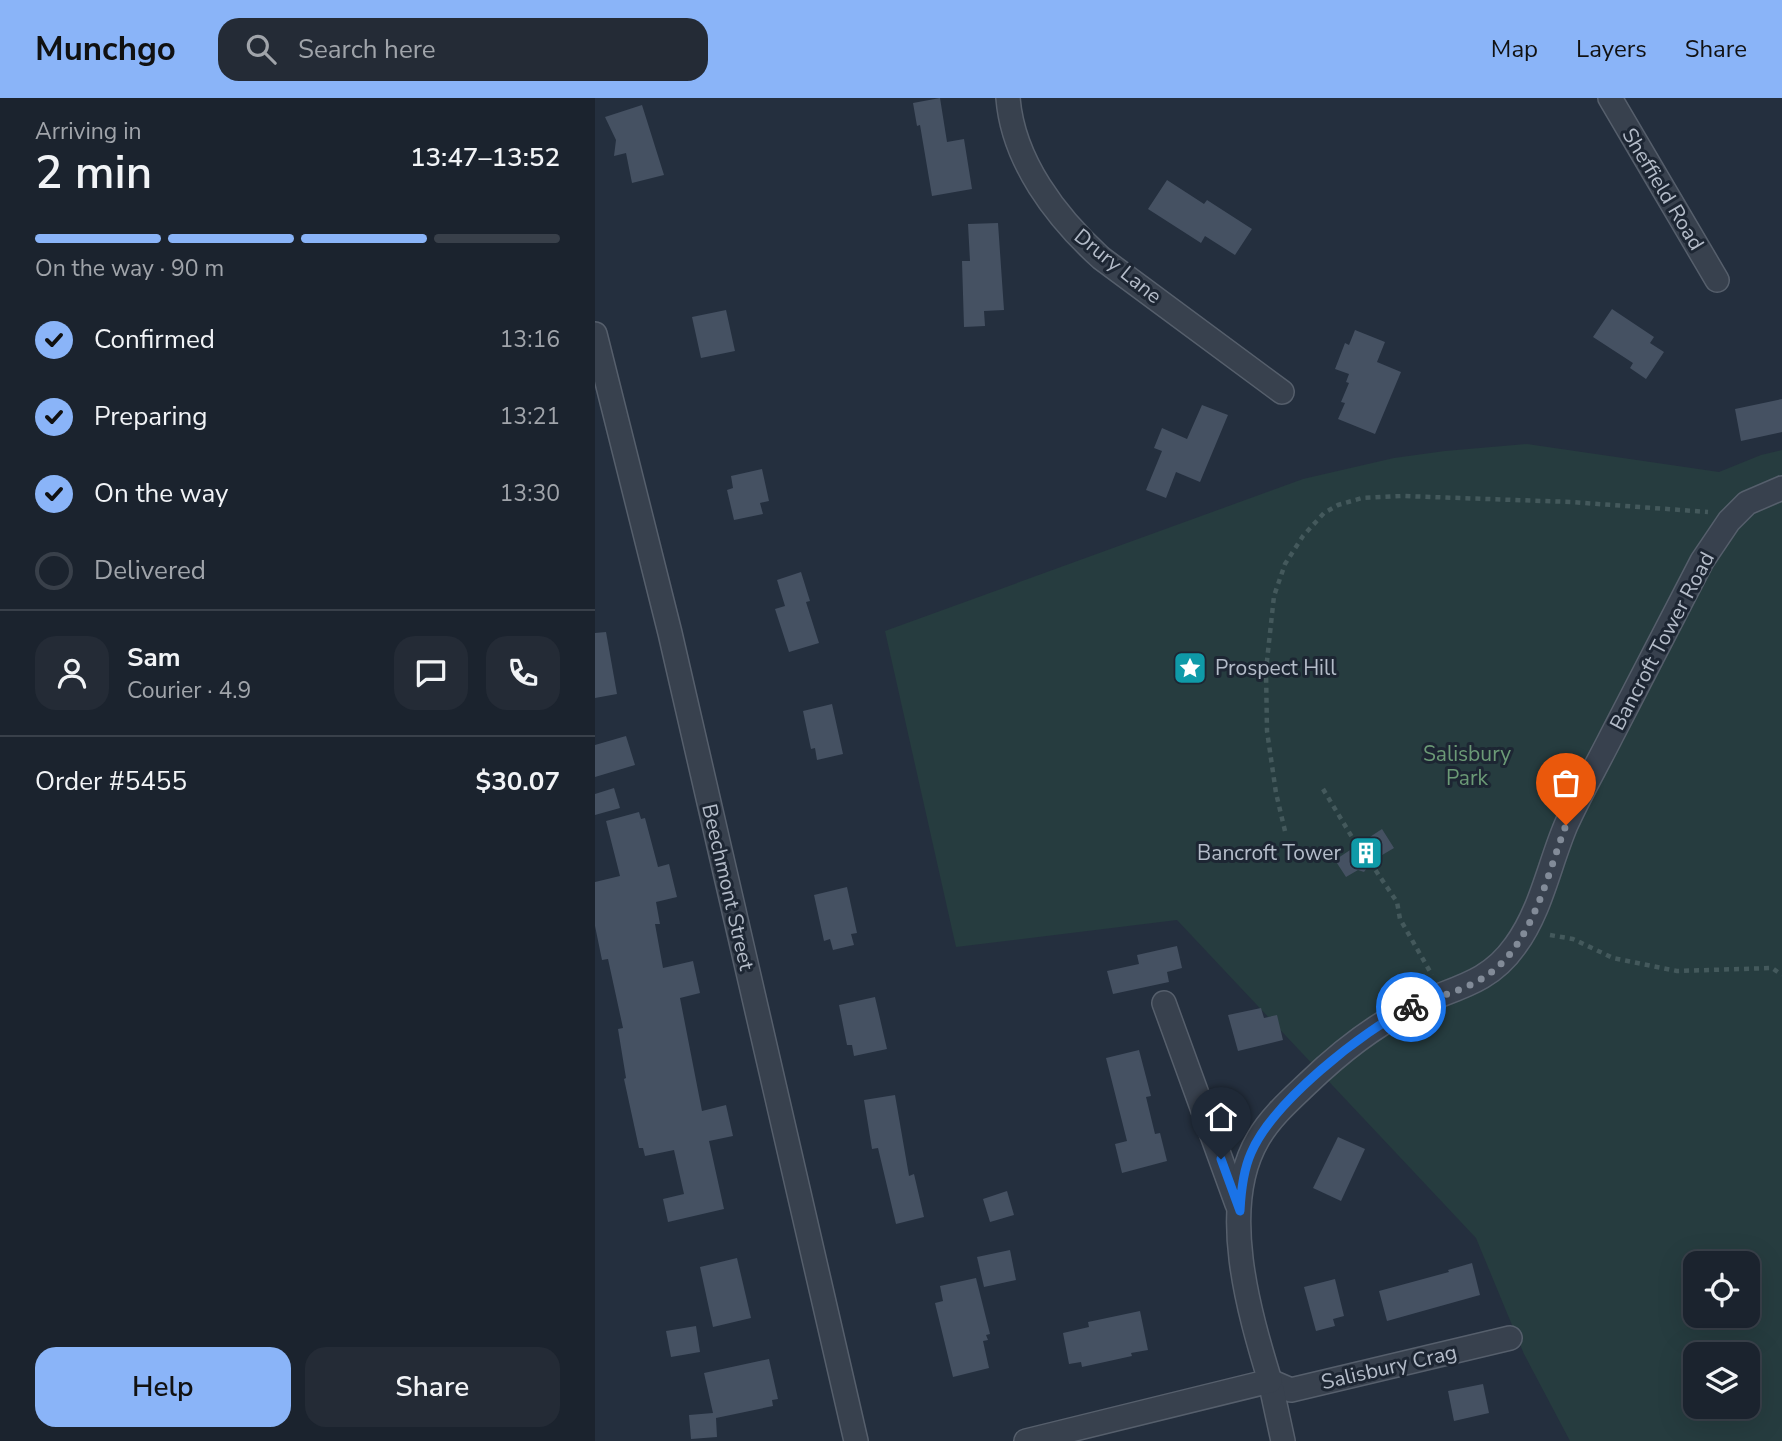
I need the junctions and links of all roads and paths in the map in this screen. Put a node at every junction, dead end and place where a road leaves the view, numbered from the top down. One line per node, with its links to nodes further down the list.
1 (1008, 98): 5 (street, Drury Lane)
2 (1610, 98): 3 (street, Sheffield Road)
3 (1717, 279)
4 (595, 334): 19 (street, Beechmont Street)
5 (1282, 391)
6 (1782, 488): 7 (street, Bancroft Tower Road)
7 (1729, 521): 9 (path); 12 (street, Bancroft Tower Road)
8 (1323, 789): 10 (path)
9 (1285, 831)
10 (1359, 847)
11 (1370, 862): 14 (path)
12 (1525, 931): 13 (path); 14 (street, Bancroft Tower Road)
13 (1782, 975)
14 (1444, 994): 16 (street, Bancroft Tower Road)
15 (1164, 1003): 16 (street)
16 (1240, 1211): 18 (street, Bancroft Tower Road)
17 (1510, 1338): 18 (street, Salisbury Crag)
18 (1270, 1381): 20 (street); 21 (street, Bancroft Tower Road)
19 (856, 1441)
20 (1026, 1441)
21 (1283, 1441)

